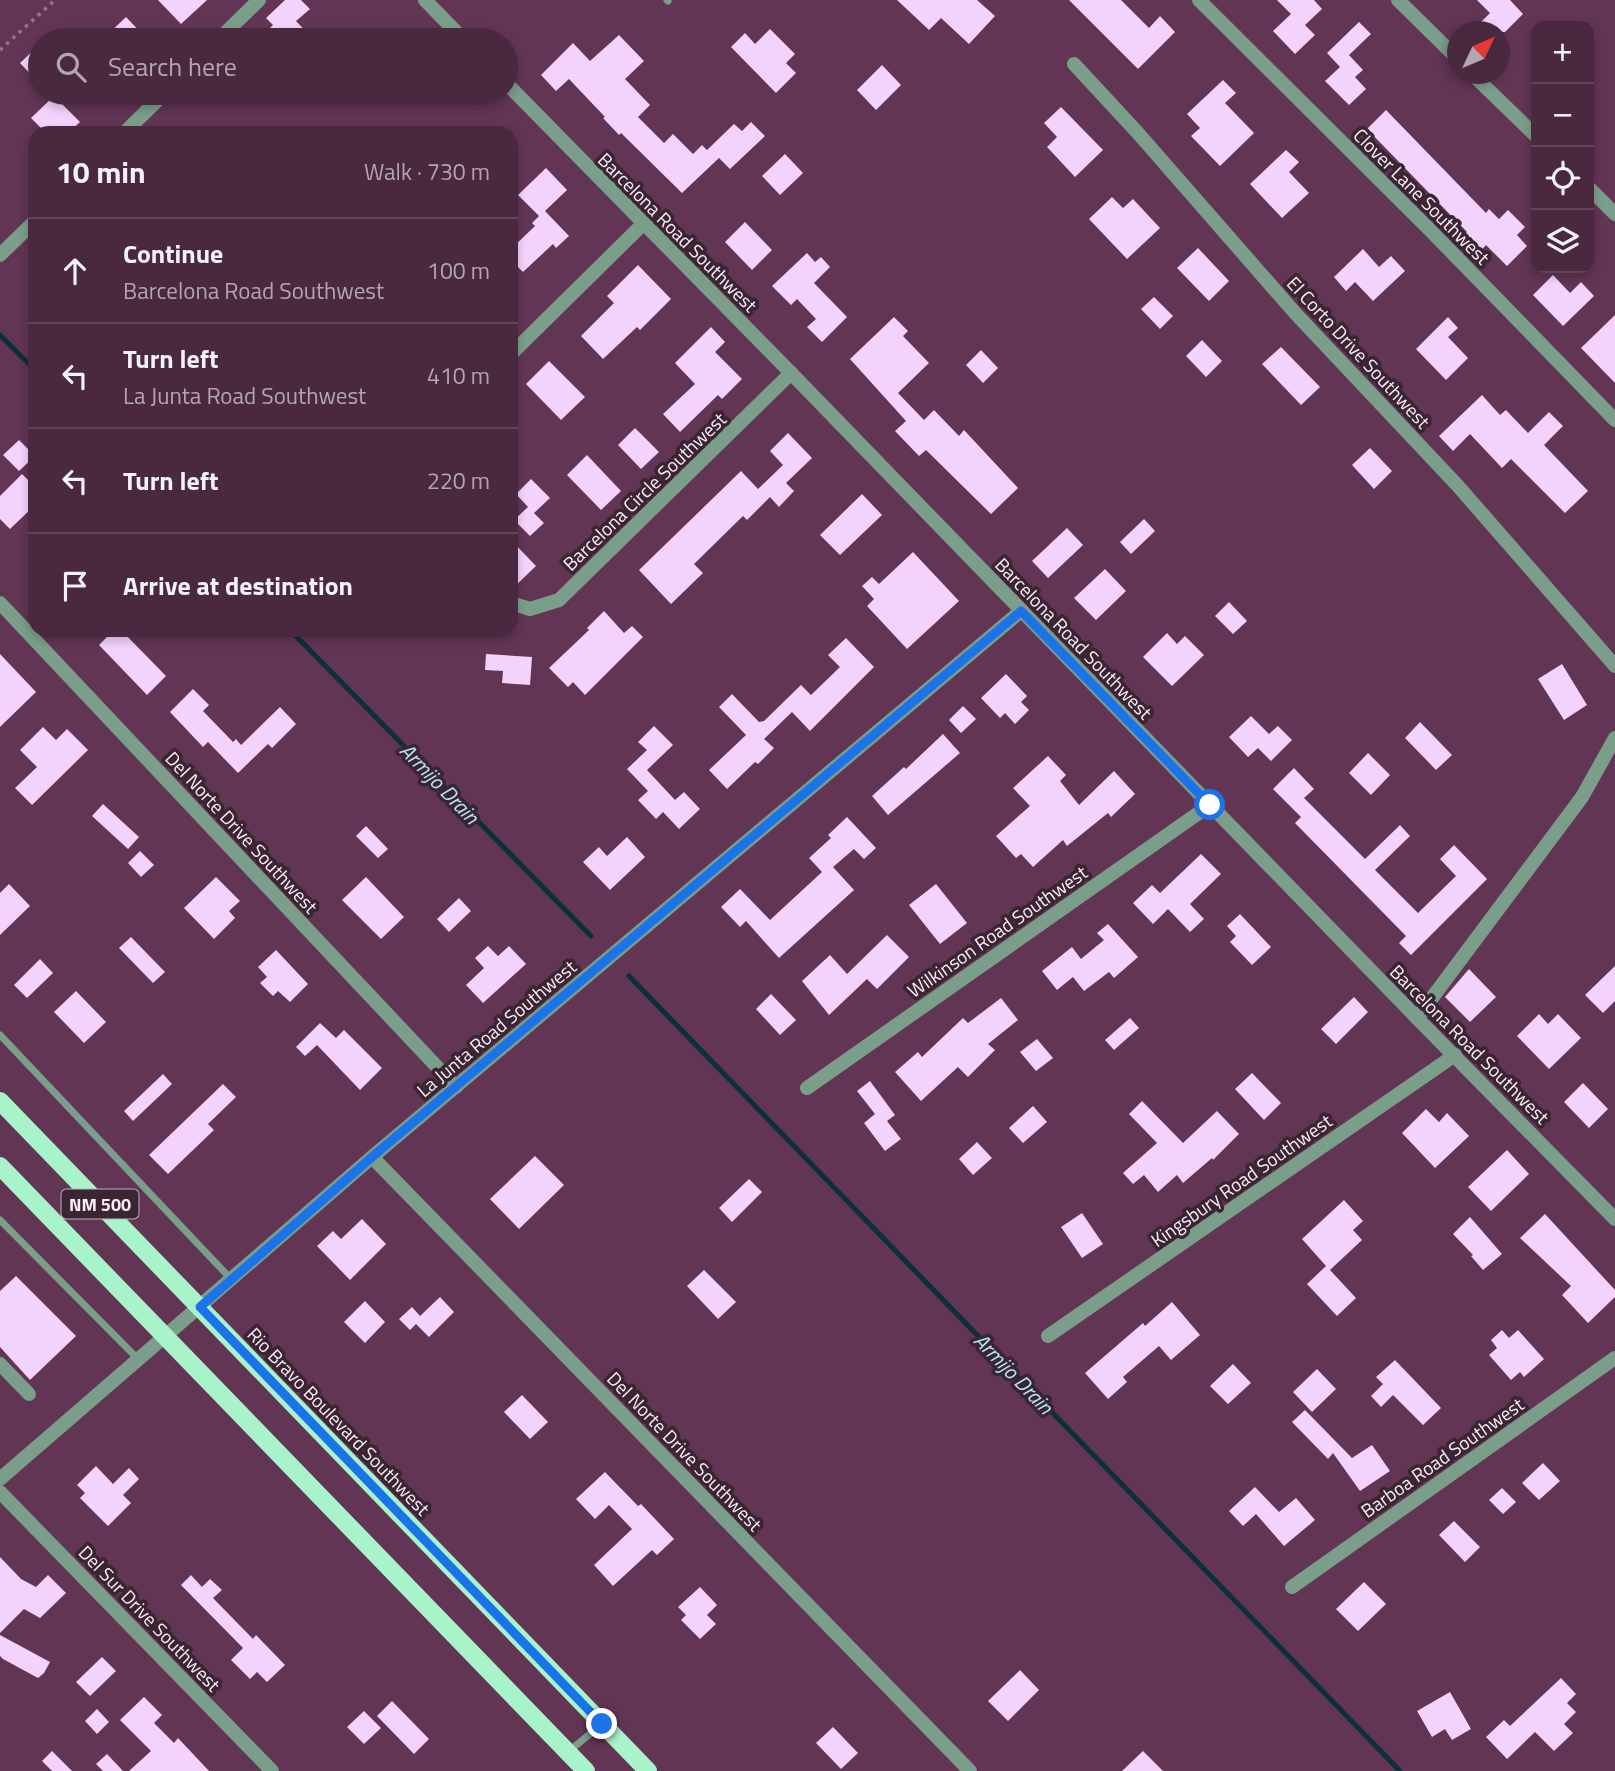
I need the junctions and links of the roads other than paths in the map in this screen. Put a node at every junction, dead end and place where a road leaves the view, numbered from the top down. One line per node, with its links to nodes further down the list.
1 (259, 0): 5 (street)
2 (425, 0): 6 (street)
3 (1199, 0): 21 (street, Clover Lane Southwest)
4 (1398, 0): 7 (street)
5 (230, 28)
6 (452, 28)
7 (1447, 48)
8 (1074, 64): 27 (street, El Corto Drive Southwest)
9 (1482, 84): 13 (street)
10 (518, 95): 16 (street, Barcelona Road Southwest)
11 (153, 105): 12 (street)
12 (131, 126)
13 (1531, 131)
14 (1594, 193): 15 (street)
15 (1615, 214)
16 (643, 224): 19 (street); 20 (street, Barcelona Road Southwest)
17 (28, 227): 18 (street)
18 (0, 255)
19 (518, 347)
20 (791, 373): 23 (street, Barcelona Circle Southwest); 24 (street, Barcelona Road Southwest)
21 (1615, 420)
22 (0, 603): 25 (street, Del Norte Drive Southwest)
23 (518, 605)
24 (1021, 611): 29 (street, Barcelona Road Southwest); 33 (street, La Junta Road Southwest)
25 (28, 633)
26 (32, 637): 33 (street, Del Norte Drive Southwest)
27 (1615, 666)
28 (1615, 738): 30 (street)
29 (1210, 805): 30 (street, Barcelona Road Southwest); 34 (street, Wilkinson Road Southwest)
30 (1417, 1018): 32 (street, Barcelona Road Southwest)
31 (0, 1035): 40 (lane)
32 (1455, 1055): 38 (street, Barcelona Road Southwest); 42 (street, Kingsbury Road Southwest)
33 (456, 1087): 36 (street, La Junta Road Southwest)
34 (807, 1088)
35 (0, 1101): 41 (main road, Rio Bravo Boulevard Southwest / NM 500)
36 (372, 1157): 40 (street, La Junta Road Southwest); 56 (street, Del Norte Drive Southwest)
37 (0, 1166): 43 (main road, NM 500)
38 (1615, 1219)
39 (0, 1220): 45 (lane)
40 (232, 1279): 41 (street, La Junta Road Southwest)
41 (200, 1307): 43 (street, La Junta Road Southwest); 51 (main road, Rio Bravo Boulevard Southwest / NM 500)
42 (1048, 1336)
43 (165, 1337): 45 (street, La Junta Road Southwest); 52 (main road, NM 500)
44 (1615, 1358): 50 (street, Barboa Road Southwest)
45 (138, 1360): 48 (street, La Junta Road Southwest)
46 (0, 1364): 47 (street)
47 (29, 1394)
48 (0, 1479)
49 (0, 1492): 53 (street, Del Sur Drive Southwest)
50 (1292, 1587)
51 (602, 1724): 52 (lane); 55 (main road, Rio Bravo Boulevard Southwest / NM 500)
52 (568, 1752): 54 (main road, NM 500)
53 (272, 1771)
54 (586, 1771)
55 (648, 1771)
56 (970, 1771)

